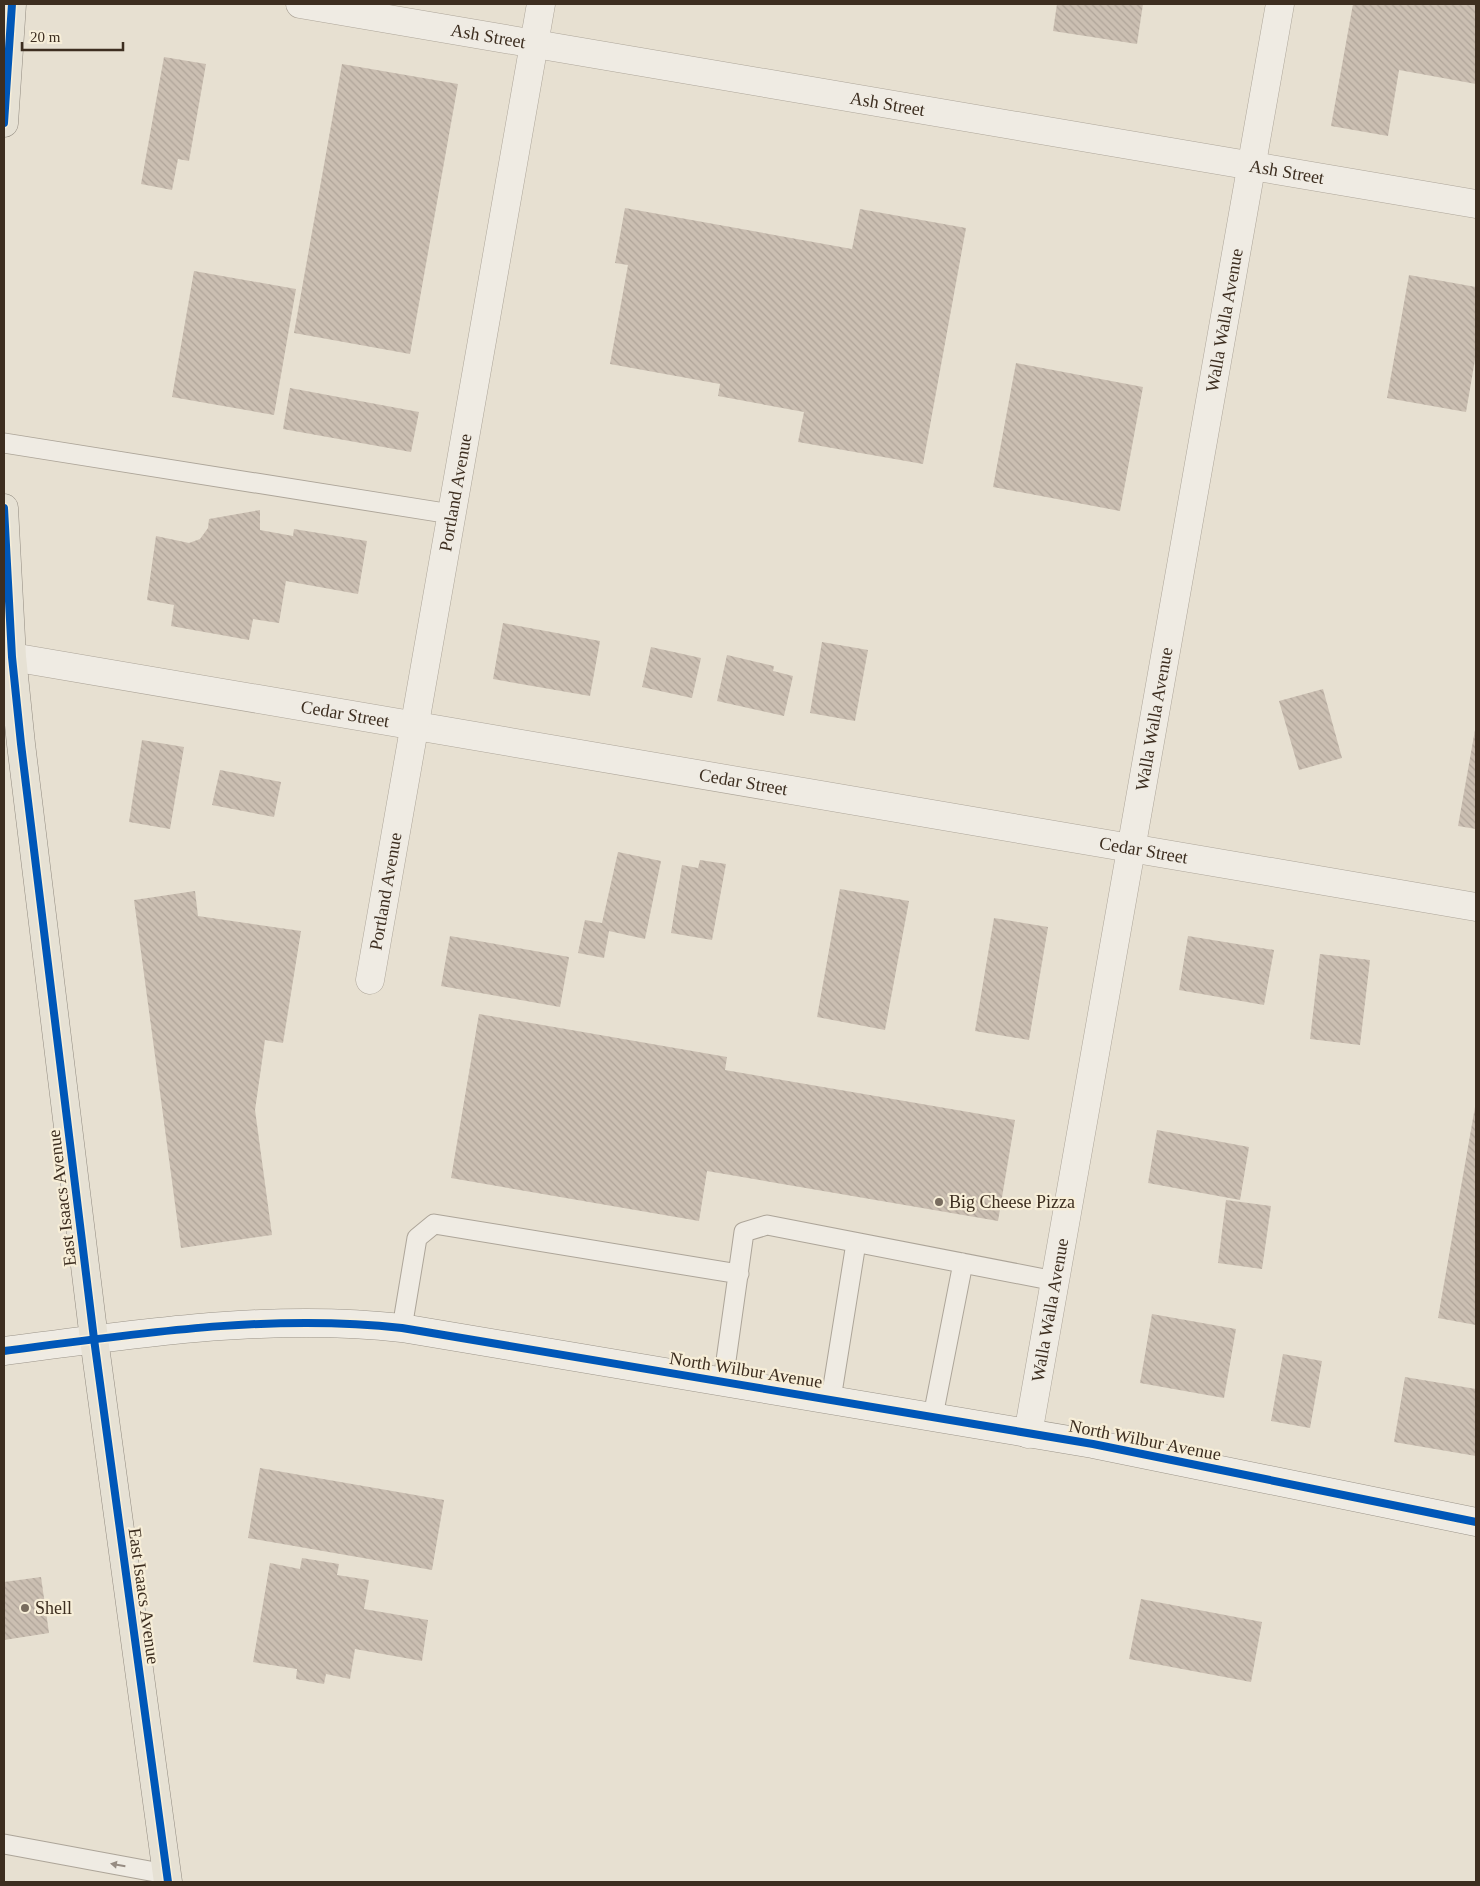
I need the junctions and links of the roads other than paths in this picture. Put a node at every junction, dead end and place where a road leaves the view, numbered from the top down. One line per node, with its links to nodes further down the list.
1 (12, 4): 6 (main road)
2 (300, 4): 5 (street, Ash Street)
3 (541, 4): 5 (street, Portland Avenue)
4 (1280, 4): 7 (street, Walla Walla Avenue)
5 (534, 44): 7 (street, Ash Street); 11 (street, Portland Avenue)
6 (4, 123)
7 (1251, 166): 8 (street, Ash Street); 14 (street, Walla Walla Avenue)
8 (1476, 204)
9 (4, 443): 11 (lane)
10 (4, 508): 12 (main road, East Isaacs Avenue)
11 (452, 514): 13 (street, Portland Avenue)
12 (12, 657): 13 (street, Cedar Street); 22 (main road, East Isaacs Avenue)
13 (415, 726): 14 (street, Cedar Street); 16 (street, Portland Avenue)
14 (1131, 848): 15 (street, Cedar Street); 20 (street, Walla Walla Avenue)
15 (1476, 907)
16 (370, 980)
17 (856, 1243): 18 (lane); 19 (lane); 25 (lane)
18 (963, 1263): 20 (lane); 26 (lane)
19 (739, 1274): 21 (lane); 24 (lane)
20 (1055, 1280): 27 (street, Walla Walla Avenue)
21 (402, 1328): 22 (street, North Wilbur Avenue); 24 (street, North Wilbur Avenue)
22 (94, 1339): 23 (street, North Wilbur Avenue); 30 (main road, East Isaacs Avenue)
23 (4, 1351)
24 (723, 1382): 25 (street, North Wilbur Avenue)
25 (831, 1399): 26 (street, North Wilbur Avenue)
26 (933, 1416): 27 (street, North Wilbur Avenue)
27 (1028, 1434): 28 (street, North Wilbur Avenue)
28 (1476, 1522)
29 (4, 1844): 30 (lane, one-way to 29)
30 (167, 1878)

